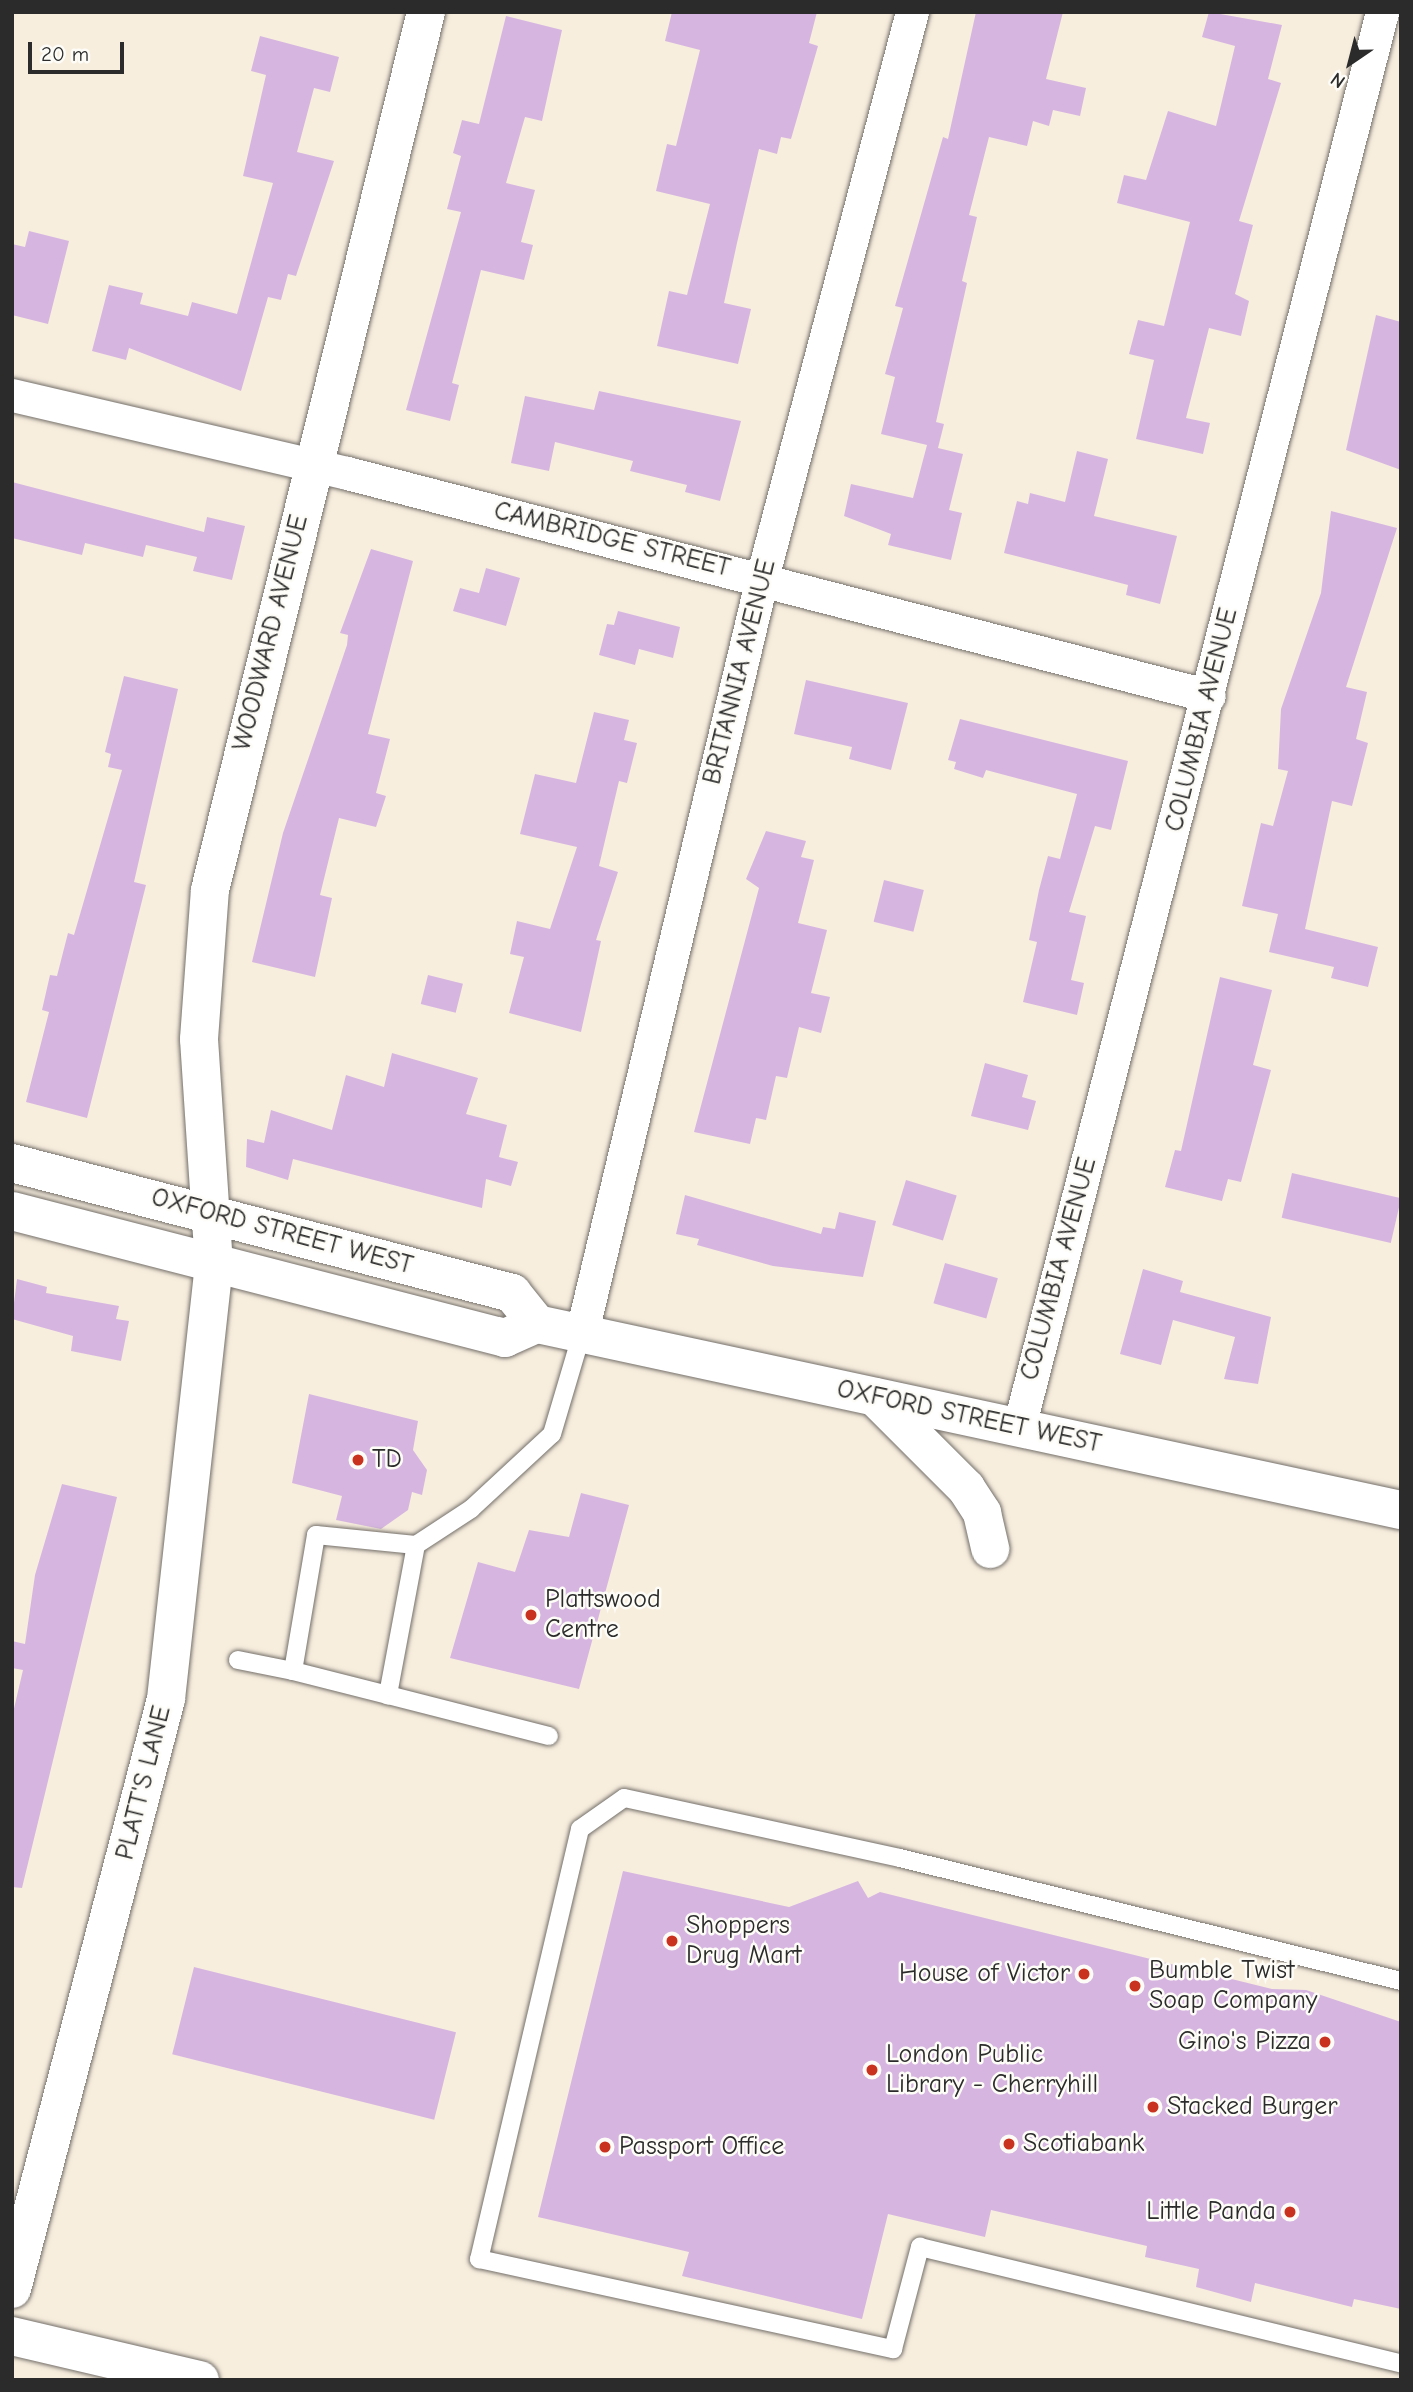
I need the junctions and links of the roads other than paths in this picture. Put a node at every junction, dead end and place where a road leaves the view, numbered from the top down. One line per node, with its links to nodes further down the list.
1 (426, 12): 5 (street, WOODWARD AVENUE)
2 (912, 12): 6 (street, BRITANNIA AVENUE)
3 (1382, 12): 7 (street, COLUMBIA AVENUE)
4 (12, 395): 5 (street, CAMBRIDGE STREET)
5 (313, 465): 6 (street, CAMBRIDGE STREET); 10 (street, WOODWARD AVENUE)
6 (762, 578): 7 (street, CAMBRIDGE STREET); 13 (street, BRITANNIA AVENUE)
7 (1209, 696): 15 (street, COLUMBIA AVENUE)
8 (12, 1163): 10 (street, OXFORD STREET WEST)
9 (12, 1211): 11 (street, OXFORD STREET WEST)
10 (214, 1218): 11 (street, WOODWARD AVENUE); 12 (street, OXFORD STREET WEST)
11 (214, 1265): 12 (street, OXFORD STREET WEST); 24 (street, PLATT'S LANE)
12 (537, 1324): 13 (street, OXFORD STREET WEST)
13 (581, 1336): 14 (street, OXFORD STREET WEST); 17 (lane)
14 (875, 1397): 15 (street, OXFORD STREET WEST); 18 (street)
15 (1018, 1427): 16 (street, OXFORD STREET WEST)
16 (1401, 1510)
17 (416, 1545): 20 (lane); 21 (lane)
18 (990, 1549)
19 (238, 1660): 20 (lane)
20 (293, 1671): 21 (lane)
21 (388, 1695): 22 (lane)
22 (549, 1736)
23 (1401, 1981): 26 (lane)
24 (12, 2289)
25 (12, 2336): 27 (street)
26 (1401, 2363)
27 (200, 2380)

